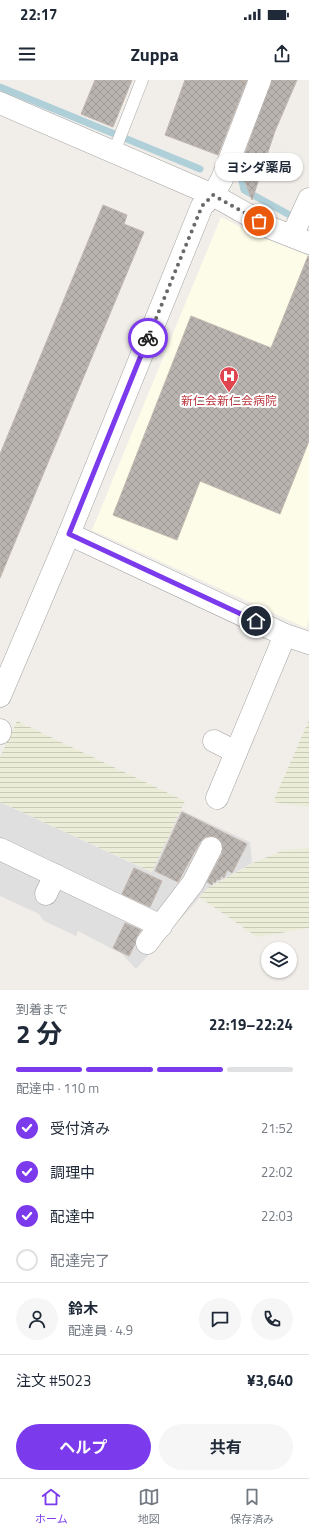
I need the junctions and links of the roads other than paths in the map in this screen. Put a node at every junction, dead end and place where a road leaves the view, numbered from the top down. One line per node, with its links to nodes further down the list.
1 (142, 80): 4 (lane)
2 (260, 80): 5 (street)
3 (0, 103): 4 (street)
4 (118, 141): 5 (street)
5 (213, 195): 6 (street); 7 (street)
6 (302, 224)
7 (69, 534): 8 (street); 10 (street)
8 (285, 635): 9 (street); 12 (street)
9 (309, 643)
10 (0, 696)
11 (214, 741): 12 (street)
12 (236, 752): 13 (street)
13 (216, 798)
14 (0, 848): 16 (street)
15 (211, 848): 16 (street)
16 (161, 926): 17 (street)
17 (147, 943)

